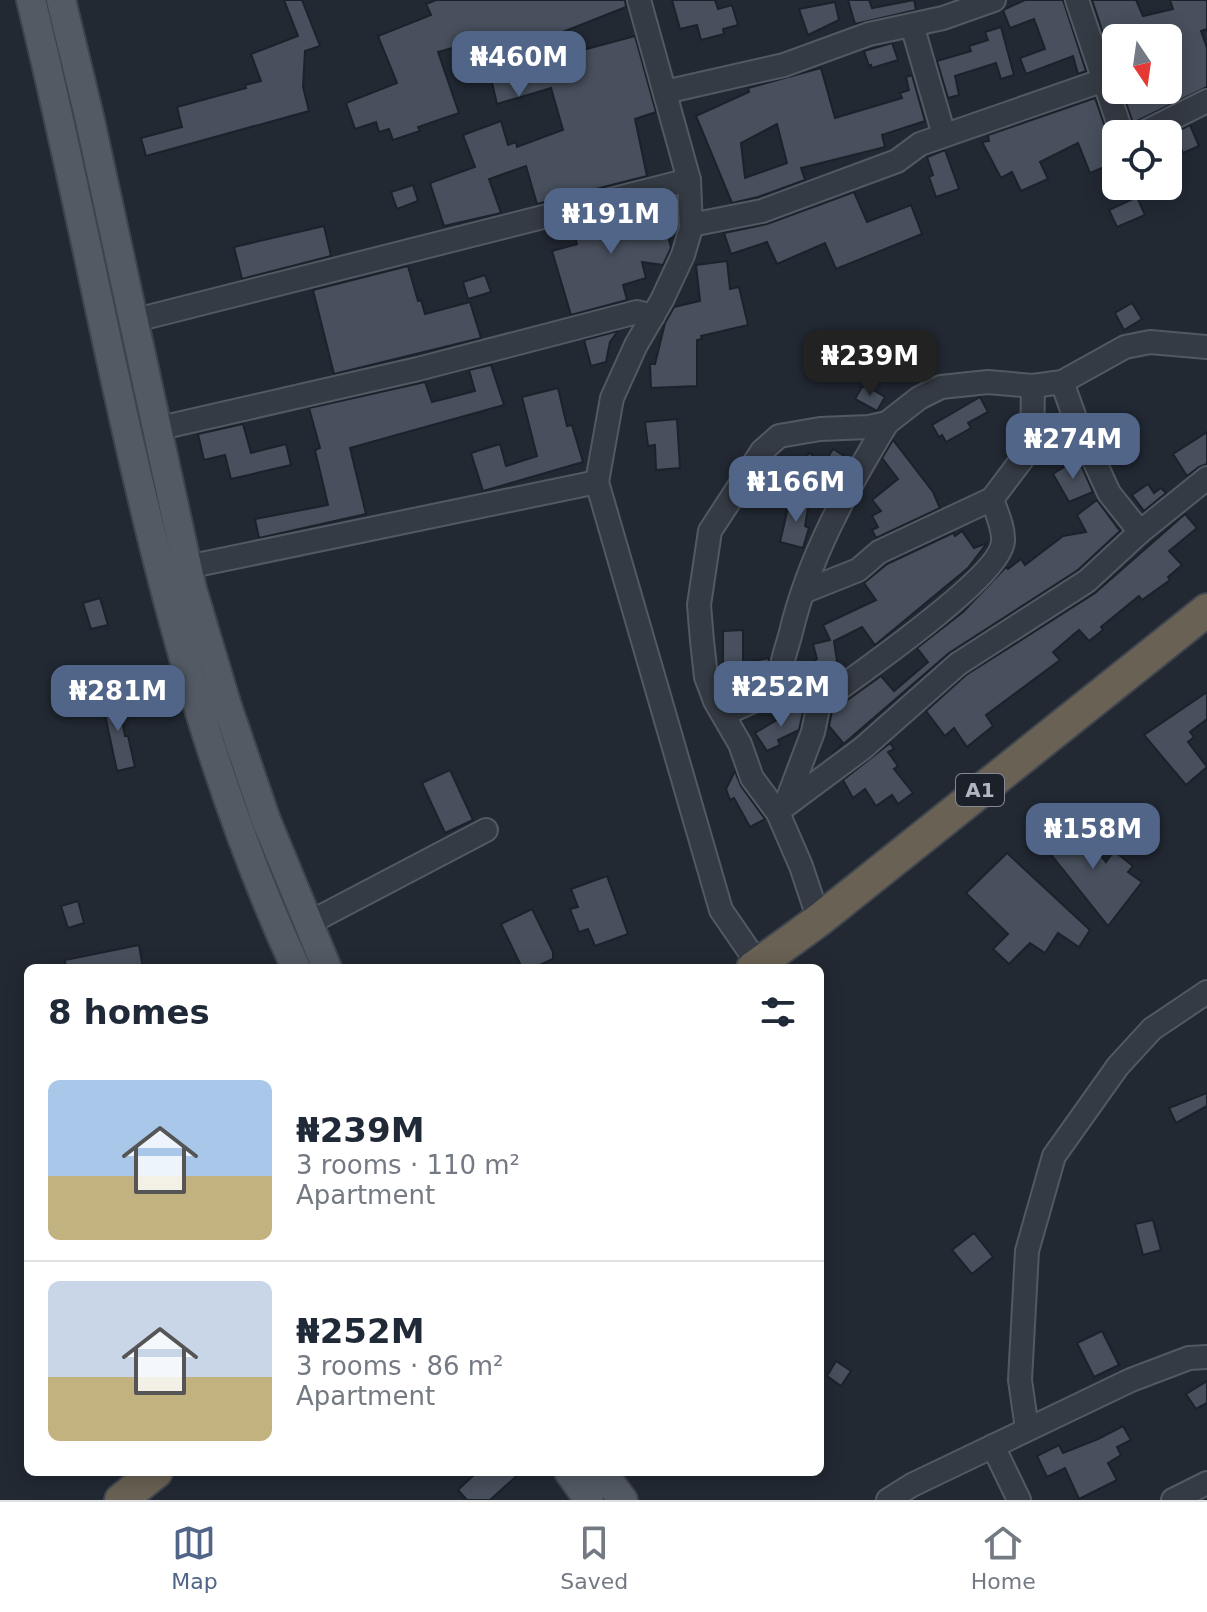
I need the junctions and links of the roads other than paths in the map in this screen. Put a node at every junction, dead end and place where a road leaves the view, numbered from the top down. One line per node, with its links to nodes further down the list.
1 (31, 0): 37 (main road)
2 (61, 0): 17 (main road)
3 (639, 0): 10 (street)
4 (994, 0): 6 (street)
5 (1077, 0): 8 (street)
6 (941, 9): 7 (street)
7 (912, 25): 10 (street); 13 (street)
8 (1102, 74)
9 (1102, 81): 13 (street)
10 (665, 92): 14 (street)
11 (1207, 101): 12 (street)
12 (1169, 120)
13 (944, 135): 15 (street)
14 (689, 180): 15 (street); 17 (street)
15 (691, 225): 16 (street)
16 (653, 316): 22 (street); 24 (street)
17 (132, 321): 22 (main road)
18 (1207, 347): 19 (street)
19 (1062, 382): 20 (street); 26 (street)
20 (1033, 386): 21 (street); 25 (street)
21 (887, 423): 28 (street); 31 (street)
22 (156, 429): 27 (main road)
23 (1207, 478): 26 (street)
24 (597, 482): 27 (street); 39 (street)
25 (992, 499): 28 (street); 33 (street)
26 (1140, 532): 33 (street)
27 (187, 567): 36 (main road)
28 (803, 592): 31 (street)
29 (1207, 610): 32 (highway, A1)
30 (1207, 637): 32 (highway, A1)
31 (724, 714): 33 (street)
32 (990, 795): 35 (highway, A1); 41 (highway, A1)
33 (781, 810): 35 (street)
34 (486, 830): 36 (street)
35 (819, 920): 40 (highway, A1)
36 (307, 924): 38 (main road)
37 (294, 964)
38 (325, 964)
39 (765, 964)
40 (770, 964)
41 (771, 964)
42 (1207, 992): 44 (street)
43 (1207, 1357): 44 (street)
44 (1027, 1429): 45 (street)
45 (993, 1446): 53 (street); 54 (street)
46 (151, 1476): 50 (highway)
47 (572, 1476): 51 (main road)
48 (605, 1476): 52 (main road)
49 (1207, 1483): 55 (street)
50 (121, 1500)
51 (589, 1500)
52 (623, 1500)
53 (888, 1500)
54 (1019, 1500)
55 (1173, 1500)

